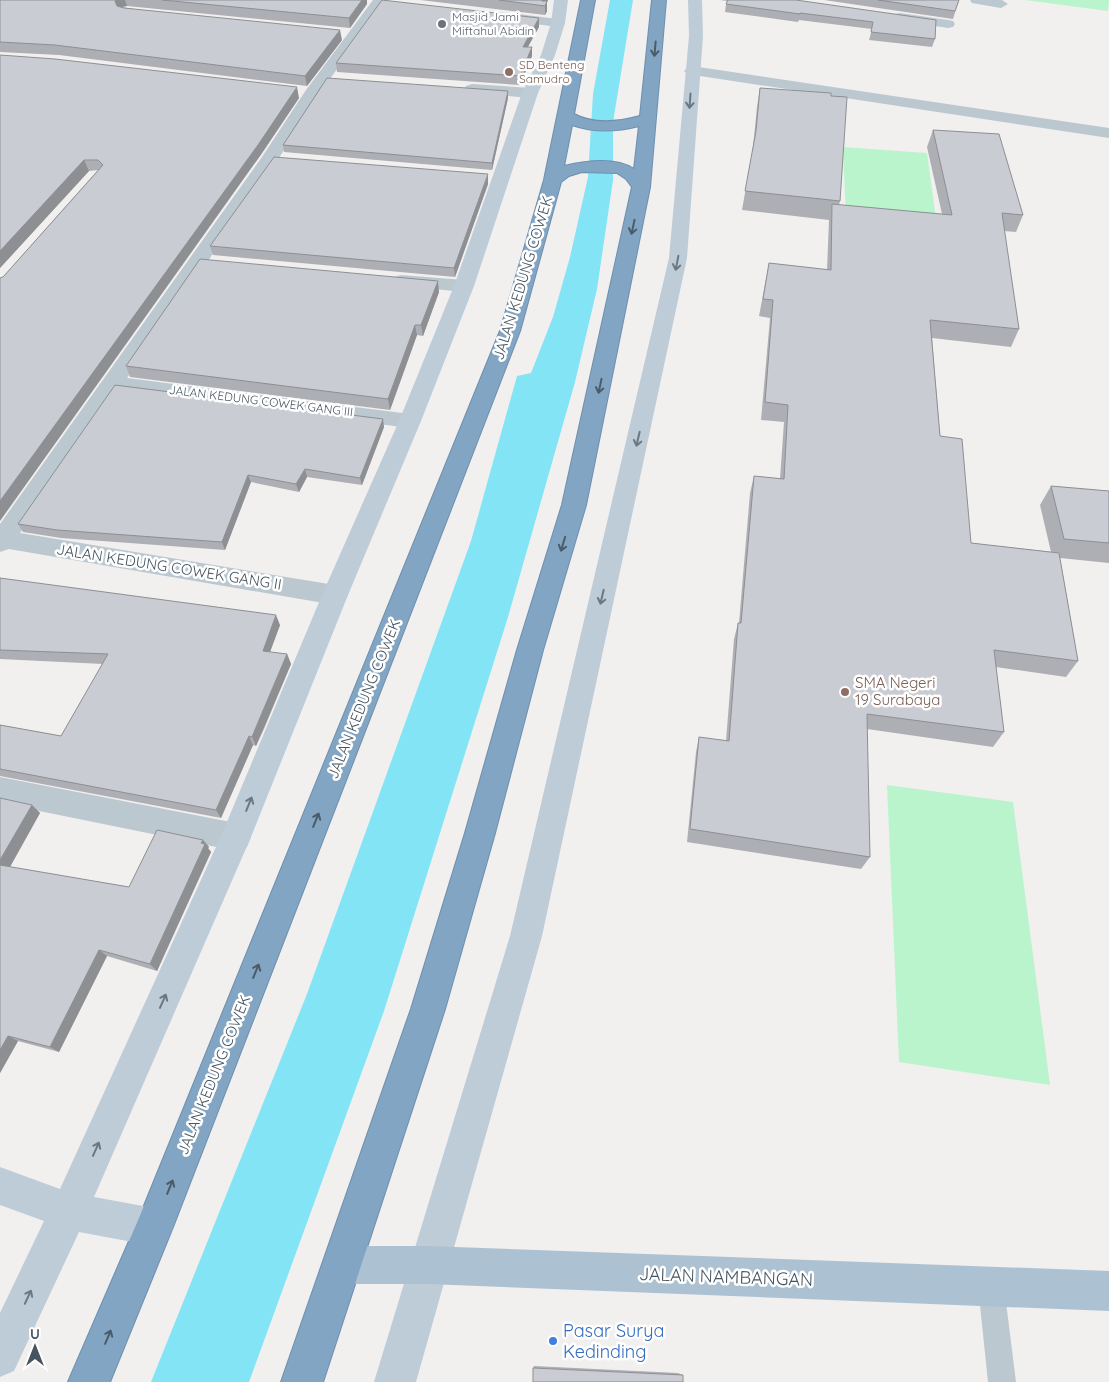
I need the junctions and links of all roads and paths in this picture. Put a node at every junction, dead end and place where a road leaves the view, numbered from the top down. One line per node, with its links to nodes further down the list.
1 (588, 0): 19 (highway, JALAN KEDUNG COWEK)
2 (659, 0): 18 (highway, one-way to 18)
3 (695, 0): 13 (main road)
4 (977, 0): 6 (street)
5 (380, 1): 12 (street)
6 (1001, 4)
7 (560, 11): 8 (street); 17 (main road)
8 (488, 14)
9 (889, 16): 10 (street)
10 (948, 24)
11 (336, 33): 12 (street)
12 (355, 35): 15 (street)
13 (692, 71): 20 (street); 35 (main road, one-way to 35)
14 (342, 80): 15 (street)
15 (309, 87): 25 (street)
16 (458, 88): 17 (street)
17 (530, 93): 24 (main road)
18 (649, 118): 19 (highway); 22 (highway)
19 (575, 121): 21 (highway, JALAN KEDUNG COWEK)
20 (1109, 133)
21 (553, 180): 22 (highway); 33 (highway, JALAN KEDUNG COWEK, one-way to 21)
22 (641, 187): 34 (highway, one-way to 34)
23 (385, 279): 24 (street)
24 (464, 286): 26 (main road)
25 (112, 383): 26 (street, JALAN KEDUNG COWEK GANG III); 27 (street)
26 (410, 421): 28 (main road)
27 (1, 541): 28 (street, JALAN KEDUNG COWEK GANG II)
28 (335, 596): 30 (main road, one-way to 28)
29 (0, 790): 30 (street)
30 (236, 837): 32 (main road, one-way to 30)
31 (0, 1186): 32 (main road)
32 (69, 1211): 33 (main road); 38 (main road, one-way to 32)
33 (154, 1227): 39 (highway, JALAN KEDUNG COWEK, one-way to 33)
34 (343, 1265): 35 (main road, JALAN NAMBANGAN); 40 (highway)
35 (428, 1265): 36 (main road, JALAN NAMBANGAN); 41 (main road)
36 (991, 1286): 37 (main road, JALAN NAMBANGAN); 42 (lane)
37 (1109, 1291)
38 (0, 1356)
39 (89, 1382)
40 (302, 1382)
41 (395, 1382)
42 (1002, 1382)

